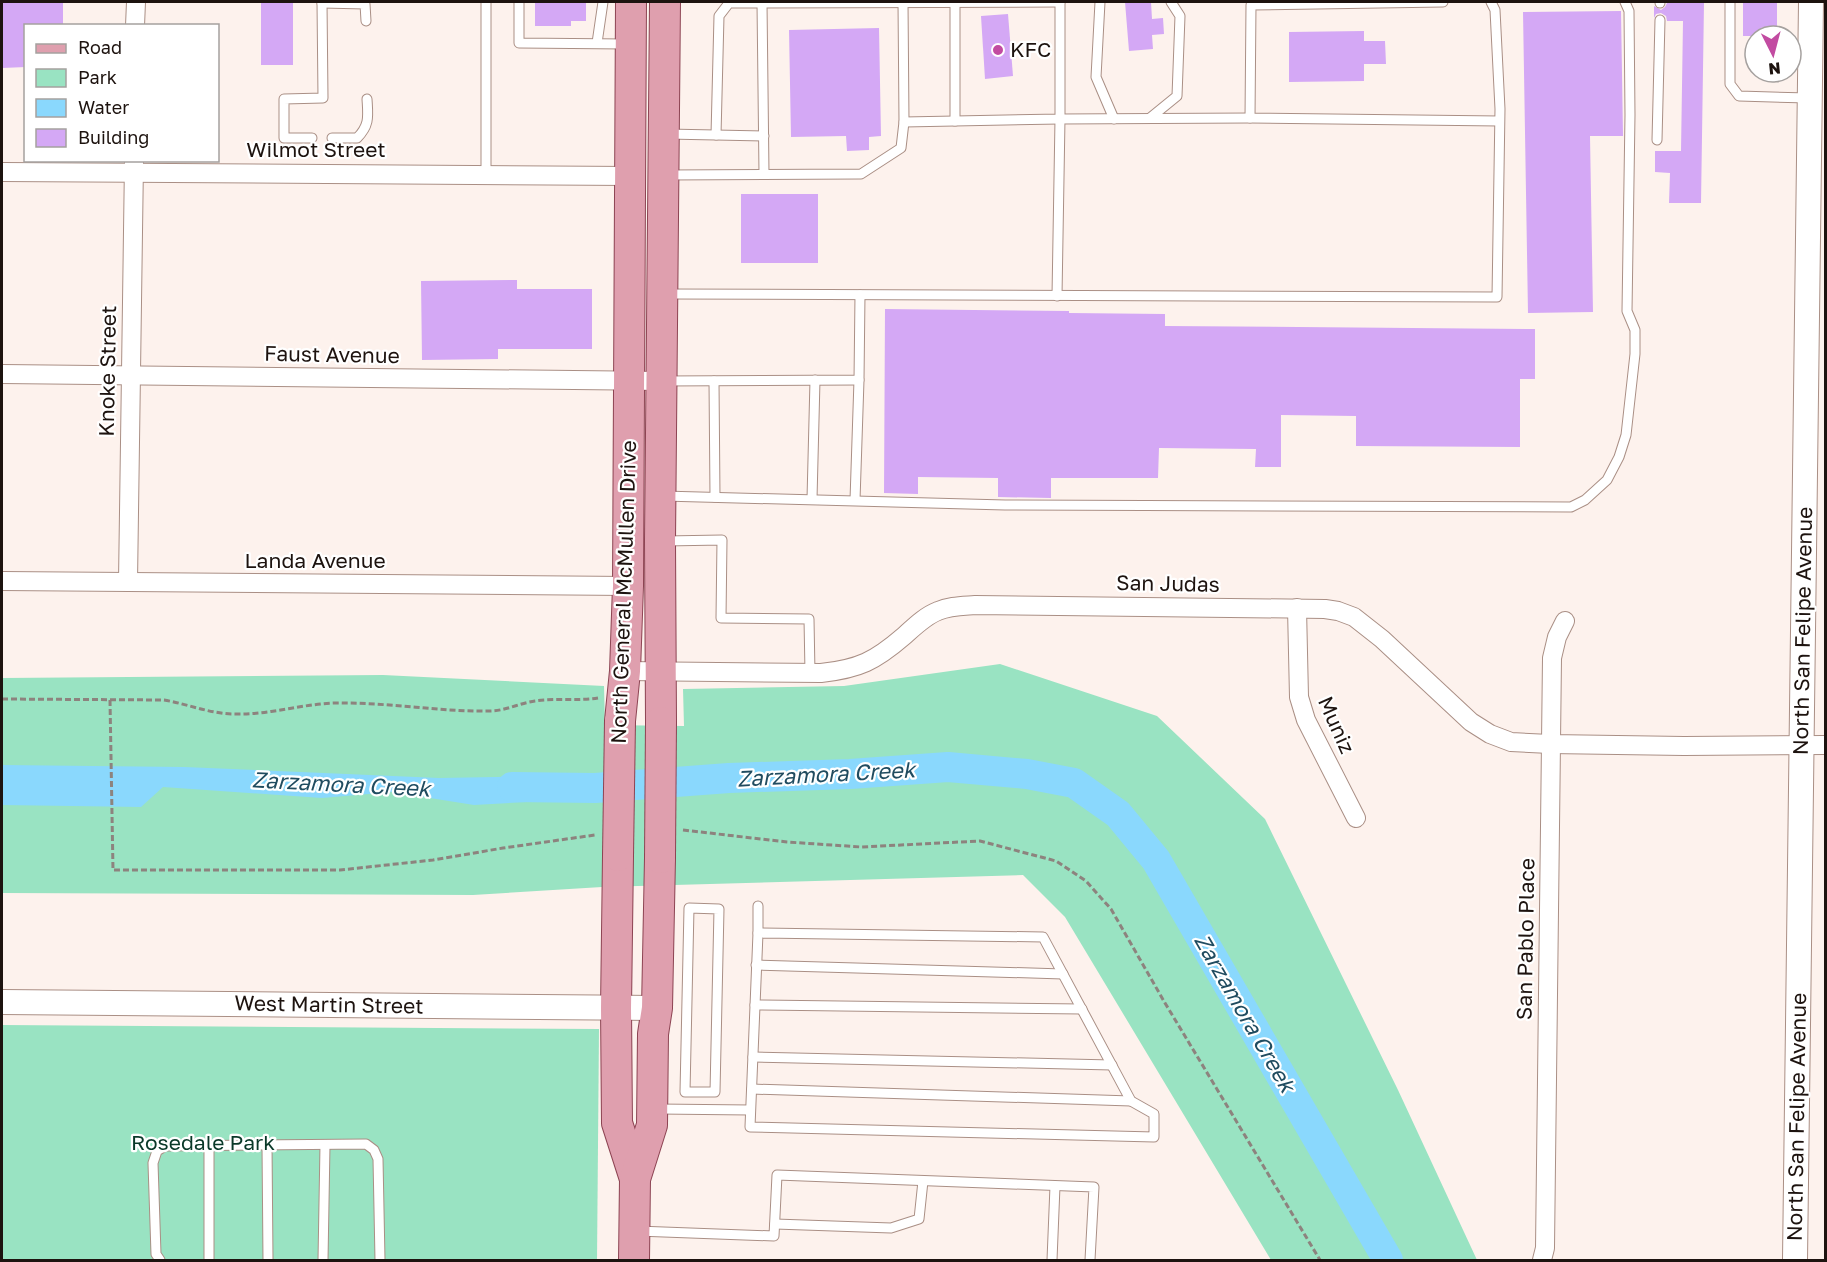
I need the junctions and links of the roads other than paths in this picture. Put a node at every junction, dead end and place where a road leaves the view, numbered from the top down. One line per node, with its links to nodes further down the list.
1 (136, 2): 22 (street)
2 (322, 2): 21 (lane); 37 (lane)
3 (486, 2): 42 (lane)
4 (519, 2): 23 (lane)
5 (603, 2): 23 (lane)
6 (631, 2): 24 (main road, North General McMullen Drive)
7 (665, 2): 34 (main road, North General McMullen Drive)
8 (903, 2): 17 (lane); 18 (lane); 33 (lane)
9 (1060, 2): 18 (lane); 28 (lane)
10 (1100, 2): 29 (lane)
11 (1171, 2): 30 (lane)
12 (1443, 2): 19 (lane)
13 (1491, 2): 32 (lane)
14 (1624, 2): 59 (lane)
15 (1730, 2): 25 (lane)
16 (1811, 2): 25 (street, North San Felipe Avenue)
17 (762, 3): 35 (lane); 36 (lane)
18 (955, 3): 31 (lane)
19 (1252, 3): 27 (lane)
20 (1660, 20): 39 (lane)
21 (366, 21)
22 (135, 24)
23 (597, 44): 24 (lane)
24 (631, 44): 45 (main road, North General McMullen Drive)
25 (1810, 98): 70 (street, North San Felipe Avenue)
26 (367, 99): 38 (lane)
27 (1250, 118): 30 (lane); 32 (lane)
28 (1060, 119): 29 (lane); 31 (lane); 48 (lane)
29 (1114, 119): 30 (lane)
30 (1149, 119)
31 (955, 121): 33 (lane)
32 (1499, 121): 48 (lane)
33 (904, 122): 43 (lane)
34 (664, 134): 35 (lane); 44 (main road, North General McMullen Drive)
35 (716, 135): 36 (lane)
36 (764, 136): 43 (lane)
37 (312, 138)
38 (332, 138)
39 (1657, 140)
40 (134, 166): 41 (street, Wilmot Street); 42 (street, Wilmot Street); 50 (street, Knoke Street)
41 (2, 172)
42 (486, 173): 45 (street, Wilmot Street)
43 (764, 174): 44 (lane)
44 (664, 175): 46 (main road, North General McMullen Drive)
45 (630, 176): 53 (main road, North General McMullen Drive)
46 (663, 294): 47 (lane); 54 (main road, North General McMullen Drive)
47 (860, 295): 48 (lane); 52 (lane)
48 (1057, 296)
49 (2, 374): 50 (street, Faust Avenue)
50 (130, 375): 53 (street, Faust Avenue); 62 (street, Knoke Street)
51 (815, 380): 52 (lane); 55 (lane); 58 (lane)
52 (859, 380): 59 (lane)
53 (629, 381): 54 (street, Faust Avenue); 63 (main road, North General McMullen Drive)
54 (662, 381): 55 (lane); 56 (main road, North General McMullen Drive)
55 (714, 381): 57 (lane)
56 (661, 496): 57 (lane); 60 (main road, North General McMullen Drive)
57 (714, 497): 58 (lane)
58 (812, 499): 59 (lane)
59 (855, 500)
60 (660, 541): 67 (main road, North General McMullen Drive); 68 (lane)
61 (2, 581): 62 (street, Landa Avenue)
62 (128, 582): 63 (street, Landa Avenue)
63 (628, 586): 66 (main road, North General McMullen Drive)
64 (1297, 608): 68 (street, San Judas); 69 (street, San Judas); 72 (street, Muniz)
65 (1565, 621): 69 (street, San Pablo Place)
66 (625, 671): 67 (street, San Judas); 79 (main road, North General McMullen Drive, bridge)
67 (662, 672): 68 (street, San Judas); 80 (main road, North General McMullen Drive, bridge)
68 (810, 673)
69 (1550, 744): 70 (street, San Judas); 106 (street, San Pablo Place)
70 (1802, 745): 71 (street, San Judas); 107 (street, North San Felipe Avenue)
71 (1826, 745)
72 (1356, 818)
73 (758, 906): 74 (lane)
74 (758, 933): 75 (lane); 76 (lane)
75 (756, 965): 76 (lane); 78 (lane)
76 (1063, 974): 81 (lane)
77 (2, 1002): 79 (street, West Martin Street)
78 (755, 1005): 81 (lane); 82 (lane)
79 (616, 1008): 80 (street, West Martin Street); 93 (main road, North General McMullen Drive)
80 (657, 1008): 87 (main road, North General McMullen Drive)
81 (1082, 1009): 83 (lane)
82 (753, 1057): 83 (lane); 84 (lane)
83 (1112, 1065): 86 (lane)
84 (752, 1090): 86 (lane); 89 (lane)
85 (693, 1092): 85 (lane); 88 (lane)
86 (1131, 1101): 89 (lane)
87 (652, 1109): 88 (lane); 93 (main road, North General McMullen Drive)
88 (690, 1110): 89 (lane)
89 (750, 1110)
90 (209, 1145): 91 (lane); 98 (lane); 99 (lane)
91 (267, 1145): 92 (lane); 100 (lane)
92 (325, 1145): 101 (lane); 102 (lane)
93 (635, 1179): 97 (main road, North General McMullen Drive)
94 (923, 1181): 95 (lane); 96 (lane); 96 (lane)
95 (1055, 1186): 104 (lane); 105 (lane)
96 (775, 1224): 97 (lane)
97 (634, 1231): 103 (main road, North General McMullen Drive)
98 (160, 1260)
99 (209, 1260)
100 (268, 1260)
101 (323, 1260)
102 (380, 1260)
103 (634, 1260)
104 (1052, 1260)
105 (1090, 1260)
106 (1542, 1260)
107 (1795, 1260)

